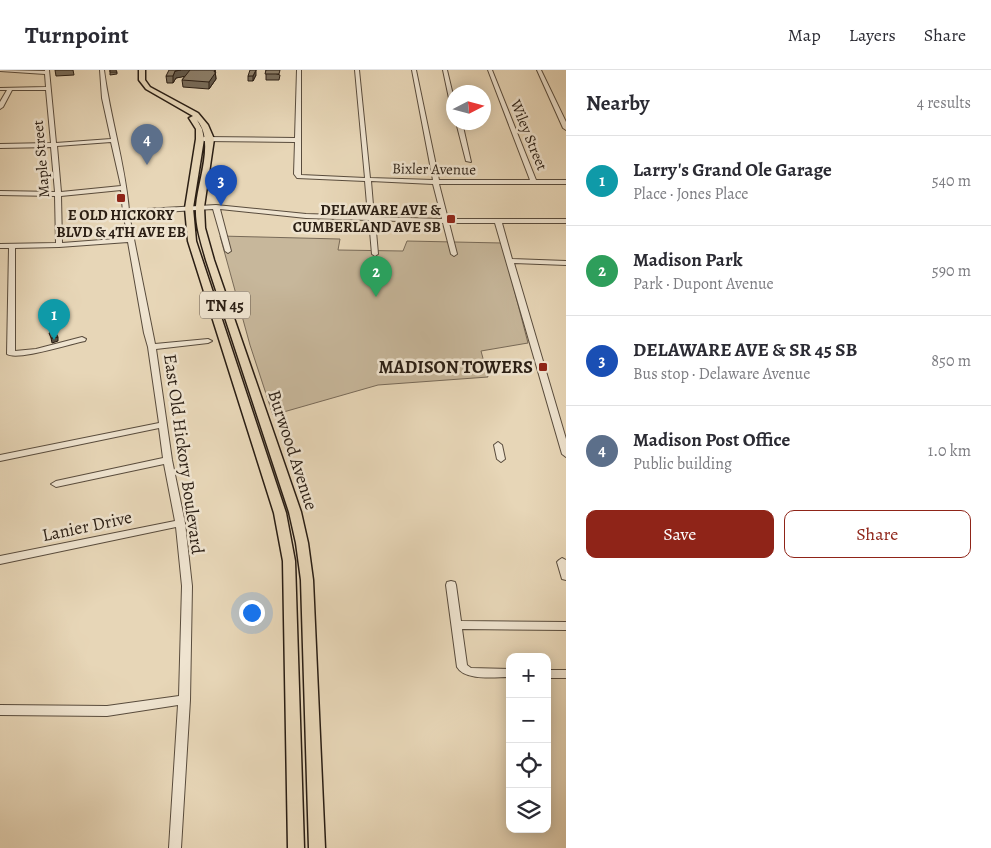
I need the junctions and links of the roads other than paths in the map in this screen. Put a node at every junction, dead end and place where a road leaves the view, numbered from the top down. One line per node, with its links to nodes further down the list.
1 (0, 70): 10 (street)
2 (102, 70): 19 (street, East Old Hickory Boulevard)
3 (142, 70): 18 (main road)
4 (299, 70): 20 (street)
5 (357, 70): 25 (street)
6 (414, 70): 26 (street)
7 (445, 70): 11 (street)
8 (490, 70): 27 (street, Wiley Street)
9 (539, 70): 16 (street)
10 (47, 71): 12 (street, Maple Street)
11 (449, 85)
12 (48, 88): 14 (street); 21 (street, Maple Street)
13 (0, 89): 14 (street)
14 (10, 89): 15 (street)
15 (0, 107)
16 (566, 128)
17 (461, 130): 23 (street)
18 (205, 139): 20 (street); 32 (main road, Burwood Avenue / TN 45); 34 (main road, Burwood Avenue / TN 45)
19 (114, 140): 21 (street); 29 (street, East Old Hickory Boulevard)
20 (298, 140): 24 (street)
21 (53, 145): 22 (street); 31 (street, Maple Street)
22 (0, 146)
23 (469, 161)
24 (301, 177): 25 (street, Bixler Avenue)
25 (368, 179): 26 (street, Bixler Avenue); 36 (street)
26 (436, 182): 27 (street, Bixler Avenue); 37 (street)
27 (534, 182): 28 (street, Bixler Avenue)
28 (566, 182)
29 (124, 188): 31 (street); 35 (street, East Old Hickory Boulevard)
30 (0, 193): 31 (street)
31 (58, 194): 41 (street, Maple Street)
32 (200, 207): 33 (street); 34 (street); 73 (main road, Burwood Avenue / TN 45)
33 (216, 207): 36 (street); 44 (street)
34 (189, 208): 35 (street); 72 (main road, Burwood Avenue / TN 45)
35 (126, 212): 40 (street, East Old Hickory Boulevard)
36 (370, 218): 37 (street); 45 (street)
37 (446, 221): 38 (street); 46 (street)
38 (498, 221): 39 (street); 47 (street)
39 (566, 221)
40 (131, 240): 41 (street); 51 (street, East Old Hickory Boulevard)
41 (60, 245): 43 (street)
42 (0, 246): 43 (street)
43 (12, 246): 49 (street)
44 (228, 251)
45 (375, 254)
46 (454, 254)
47 (510, 261): 48 (street); 54 (street)
48 (566, 263)
49 (82, 339)
50 (208, 341): 51 (street)
51 (152, 347): 52 (street, East Old Hickory Boulevard)
52 (163, 425): 55 (street); 57 (street, East Old Hickory Boulevard)
53 (498, 445): 56 (street)
54 (563, 452)
55 (0, 458)
56 (501, 459)
57 (168, 460): 58 (street); 59 (street, East Old Hickory Boulevard)
58 (56, 484)
59 (180, 523): 60 (street, Lanier Drive); 69 (street, East Old Hickory Boulevard)
60 (0, 560)
61 (562, 562): 62 (street)
62 (566, 576)
63 (451, 584): 64 (street)
64 (457, 625): 65 (street); 66 (street)
65 (566, 626)
66 (506, 673)
67 (551, 674): 68 (street)
68 (566, 674)
69 (184, 700): 70 (street); 71 (street, East Old Hickory Boulevard)
70 (0, 710)
71 (175, 848)
72 (296, 848)
73 (318, 848)

